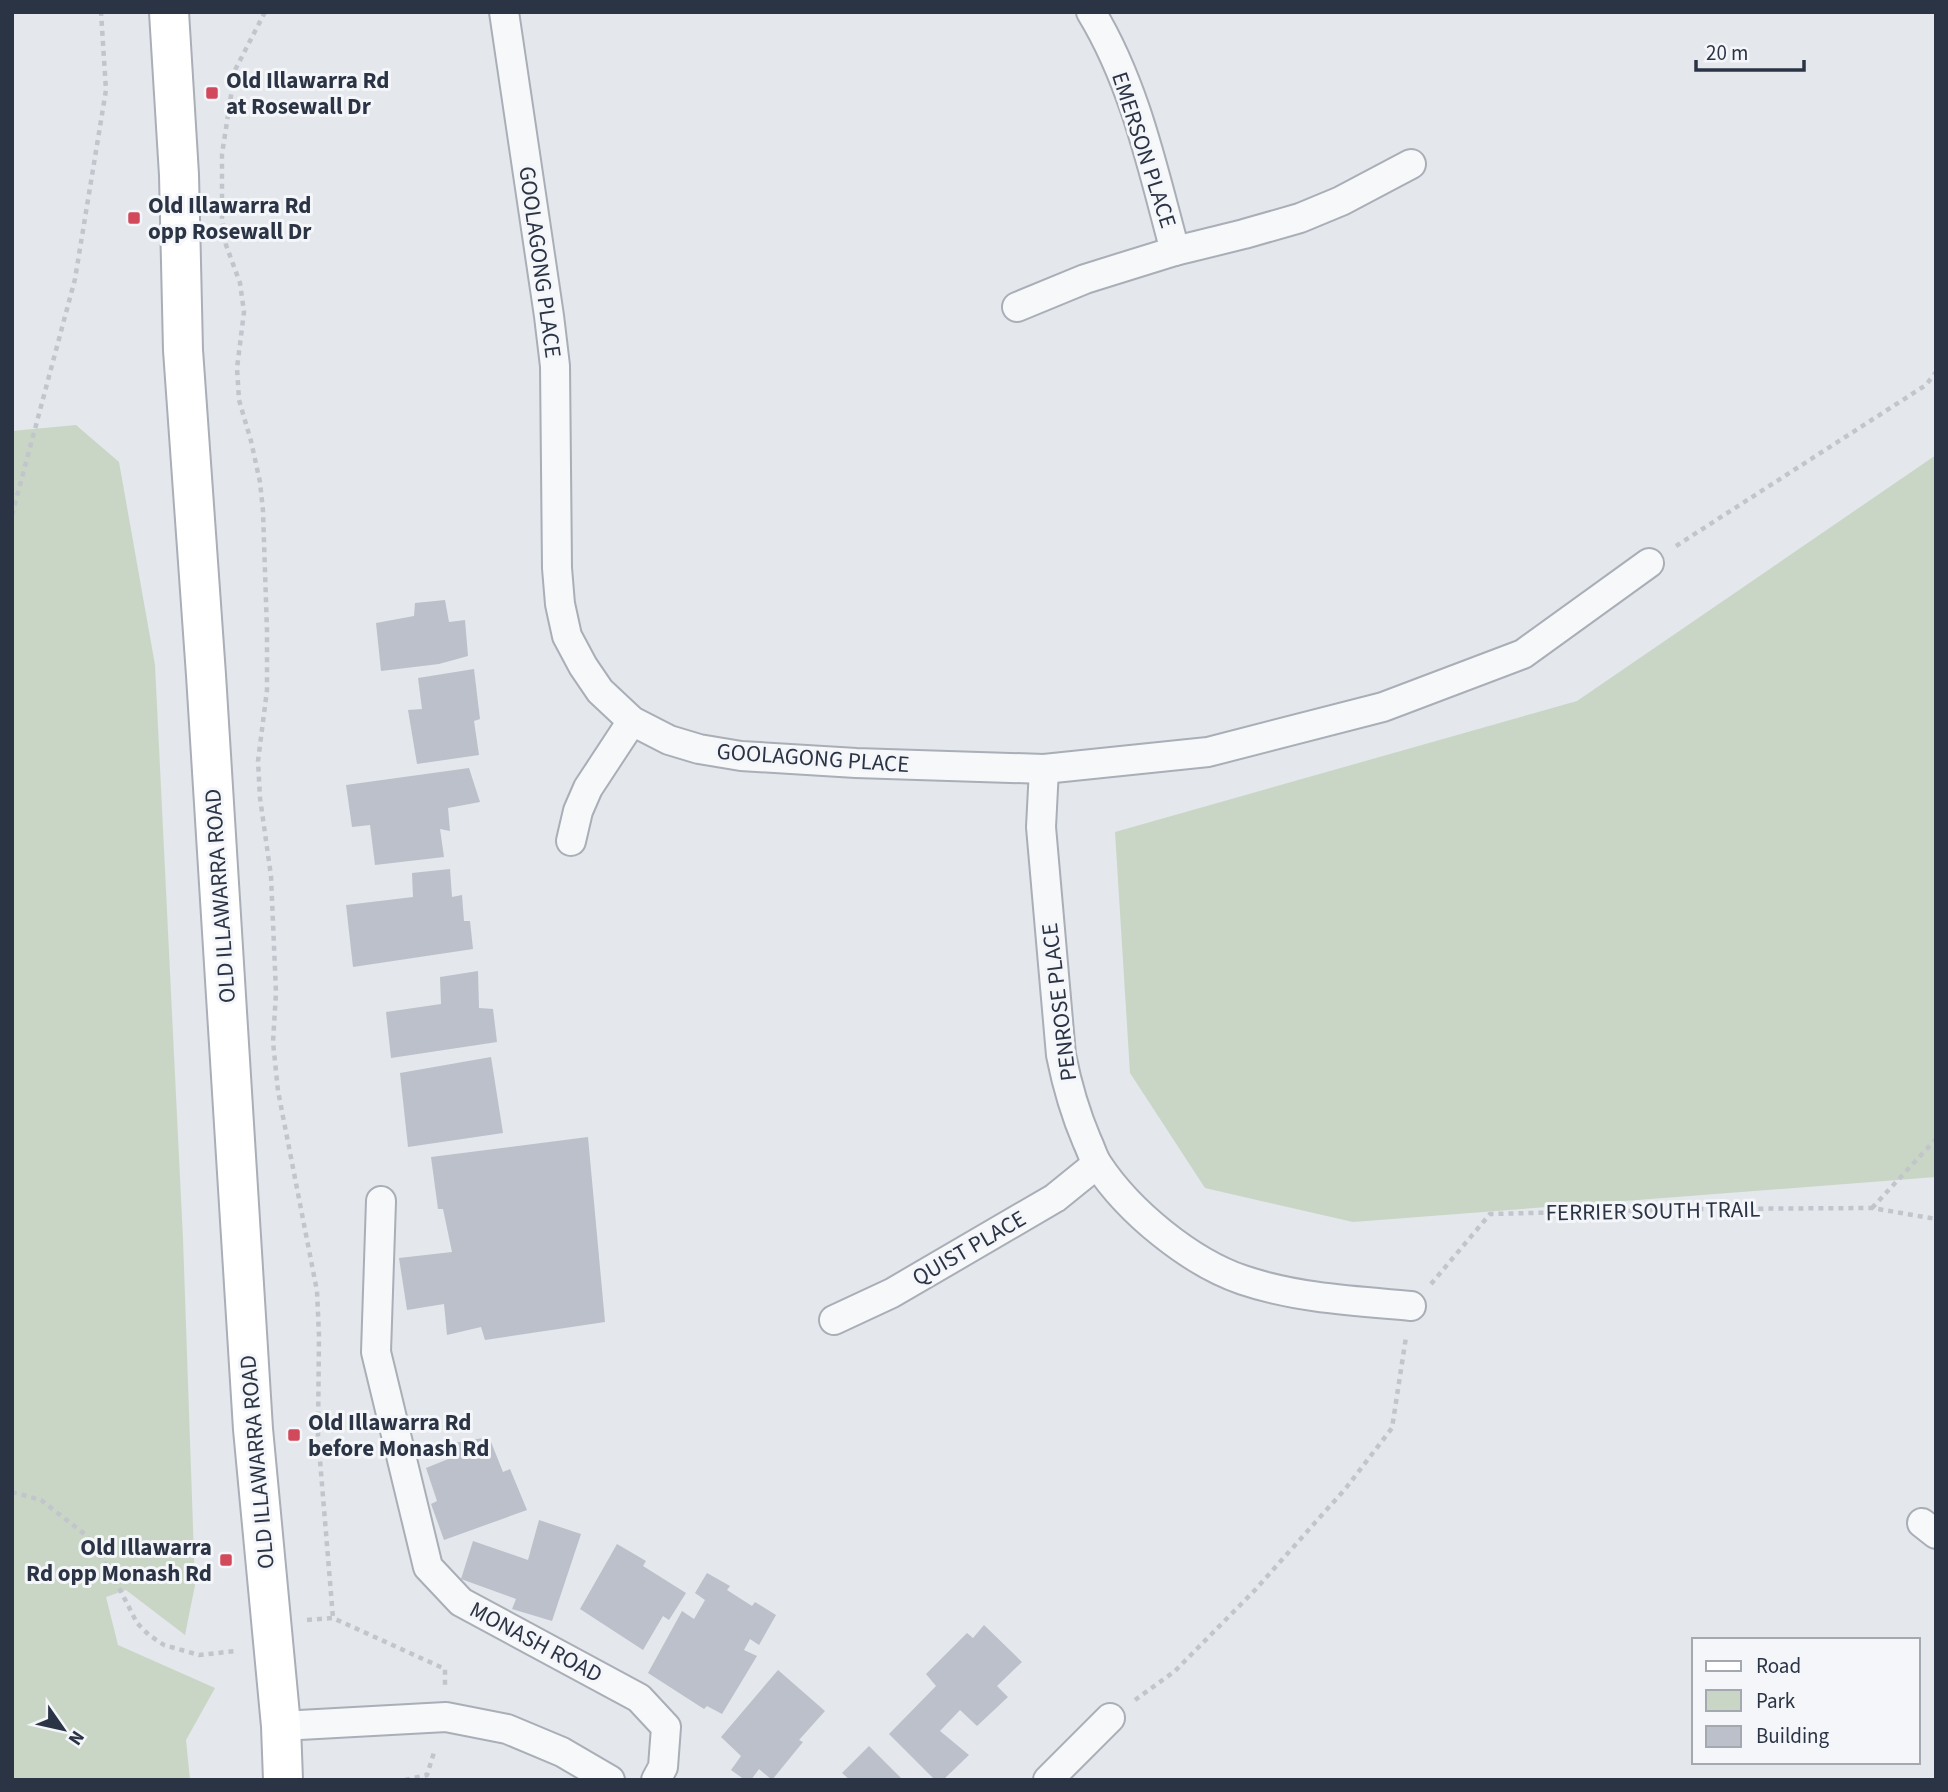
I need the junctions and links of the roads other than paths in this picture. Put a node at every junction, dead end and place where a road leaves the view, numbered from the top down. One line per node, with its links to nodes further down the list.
1 (169, 12): 16 (street, OLD ILLAWARRA ROAD)
2 (504, 12): 8 (street, GOOLAGONG PLACE)
3 (1091, 12): 5 (street, EMERSON PLACE)
4 (1411, 164): 5 (street, EMERSON PLACE)
5 (1175, 251): 6 (street, EMERSON PLACE)
6 (1017, 307)
7 (1649, 563): 9 (street, GOOLAGONG PLACE)
8 (632, 721): 9 (street, GOOLAGONG PLACE); 10 (street)
9 (1044, 769): 11 (street, PENROSE PLACE)
10 (571, 841)
11 (1097, 1164): 13 (street, PENROSE PLACE); 14 (street, QUIST PLACE)
12 (381, 1201): 19 (street, MONASH ROAD)
13 (1411, 1306)
14 (834, 1320)
15 (1110, 1718): 20 (street)
16 (281, 1727): 17 (street, OLD ILLAWARRA ROAD); 18 (street)
17 (283, 1780)
18 (610, 1780)
19 (656, 1780)
20 (1048, 1780)

